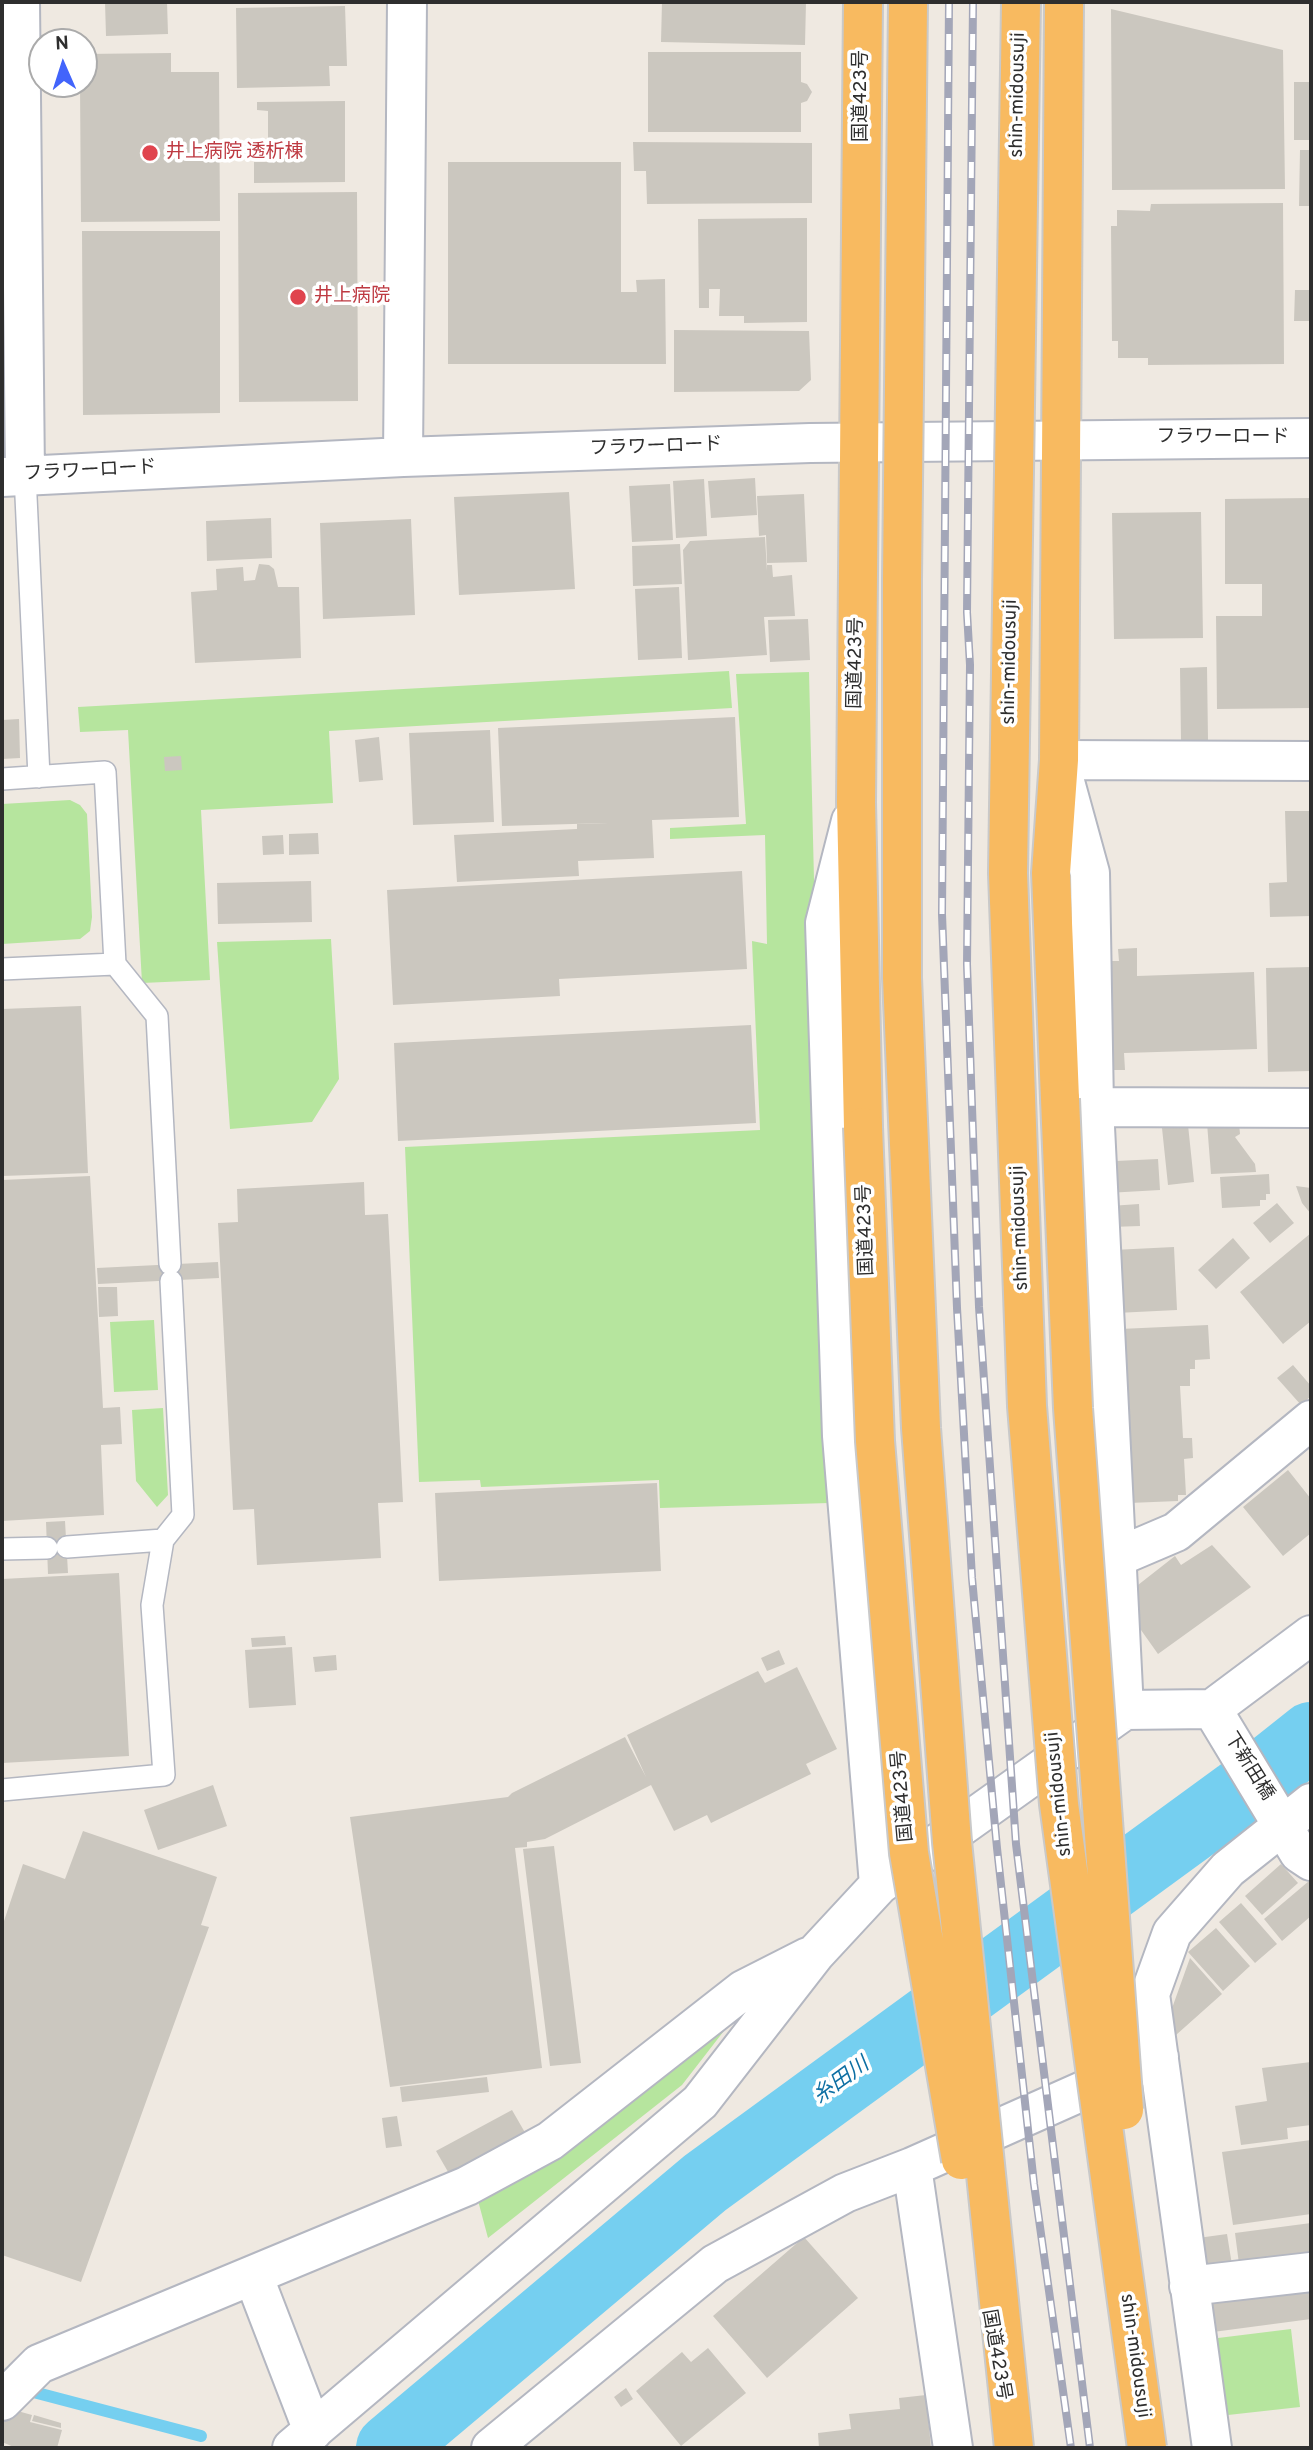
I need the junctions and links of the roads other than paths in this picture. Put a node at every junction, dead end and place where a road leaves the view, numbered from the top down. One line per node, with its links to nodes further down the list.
1 (20, 2): 7 (street)
2 (407, 2): 11 (street)
3 (863, 2): 10 (highway, 国道423号)
4 (908, 2): 43 (highway, bridge)
5 (1021, 2): 44 (highway, shin-midousuji, bridge)
6 (1064, 2): 8 (highway)
7 (12, 161): 12 (street)
8 (1062, 438): 9 (street, フラワーロード); 10 (street, フラワーロード); 13 (highway)
9 (1311, 438)
10 (859, 442): 11 (street, フラワーロード); 17 (highway, 国道423号)
11 (403, 457): 12 (street, フラワーロード)
12 (13, 476): 15 (lane)
13 (1059, 760): 14 (street); 20 (highway)
14 (1311, 761)
15 (39, 776): 16 (lane); 18 (lane)
16 (2, 779)
17 (856, 802): 32 (street); 43 (highway, 国道423号, bridge)
18 (115, 964): 19 (lane); 23 (lane)
19 (2, 969)
20 (1077, 1103): 21 (street); 25 (street); 44 (highway, bridge)
21 (1311, 1108)
22 (1311, 1420): 25 (street)
23 (163, 1540): 24 (lane); 29 (lane)
24 (2, 1549)
25 (1115, 1558): 28 (street)
26 (1311, 1636): 27 (street)
27 (1212, 1709): 28 (street); 30 (street, 下新田橋)
28 (1124, 1710): 32 (street)
29 (2, 1790)
30 (1298, 1814): 31 (street, 下新田橋); 34 (street)
31 (1311, 1861)
32 (879, 1885): 33 (street)
33 (815, 1954): 37 (street); 40 (street)
34 (1159, 2057): 35 (street); 38 (street)
35 (912, 2167): 41 (street); 42 (street)
36 (1311, 2272): 38 (street)
37 (253, 2275): 39 (street); 40 (street)
38 (1189, 2286): 45 (street)
39 (2, 2401)
40 (303, 2440)
41 (491, 2448)
42 (953, 2448)
43 (1012, 2448)
44 (1147, 2448)
45 (1212, 2448)

